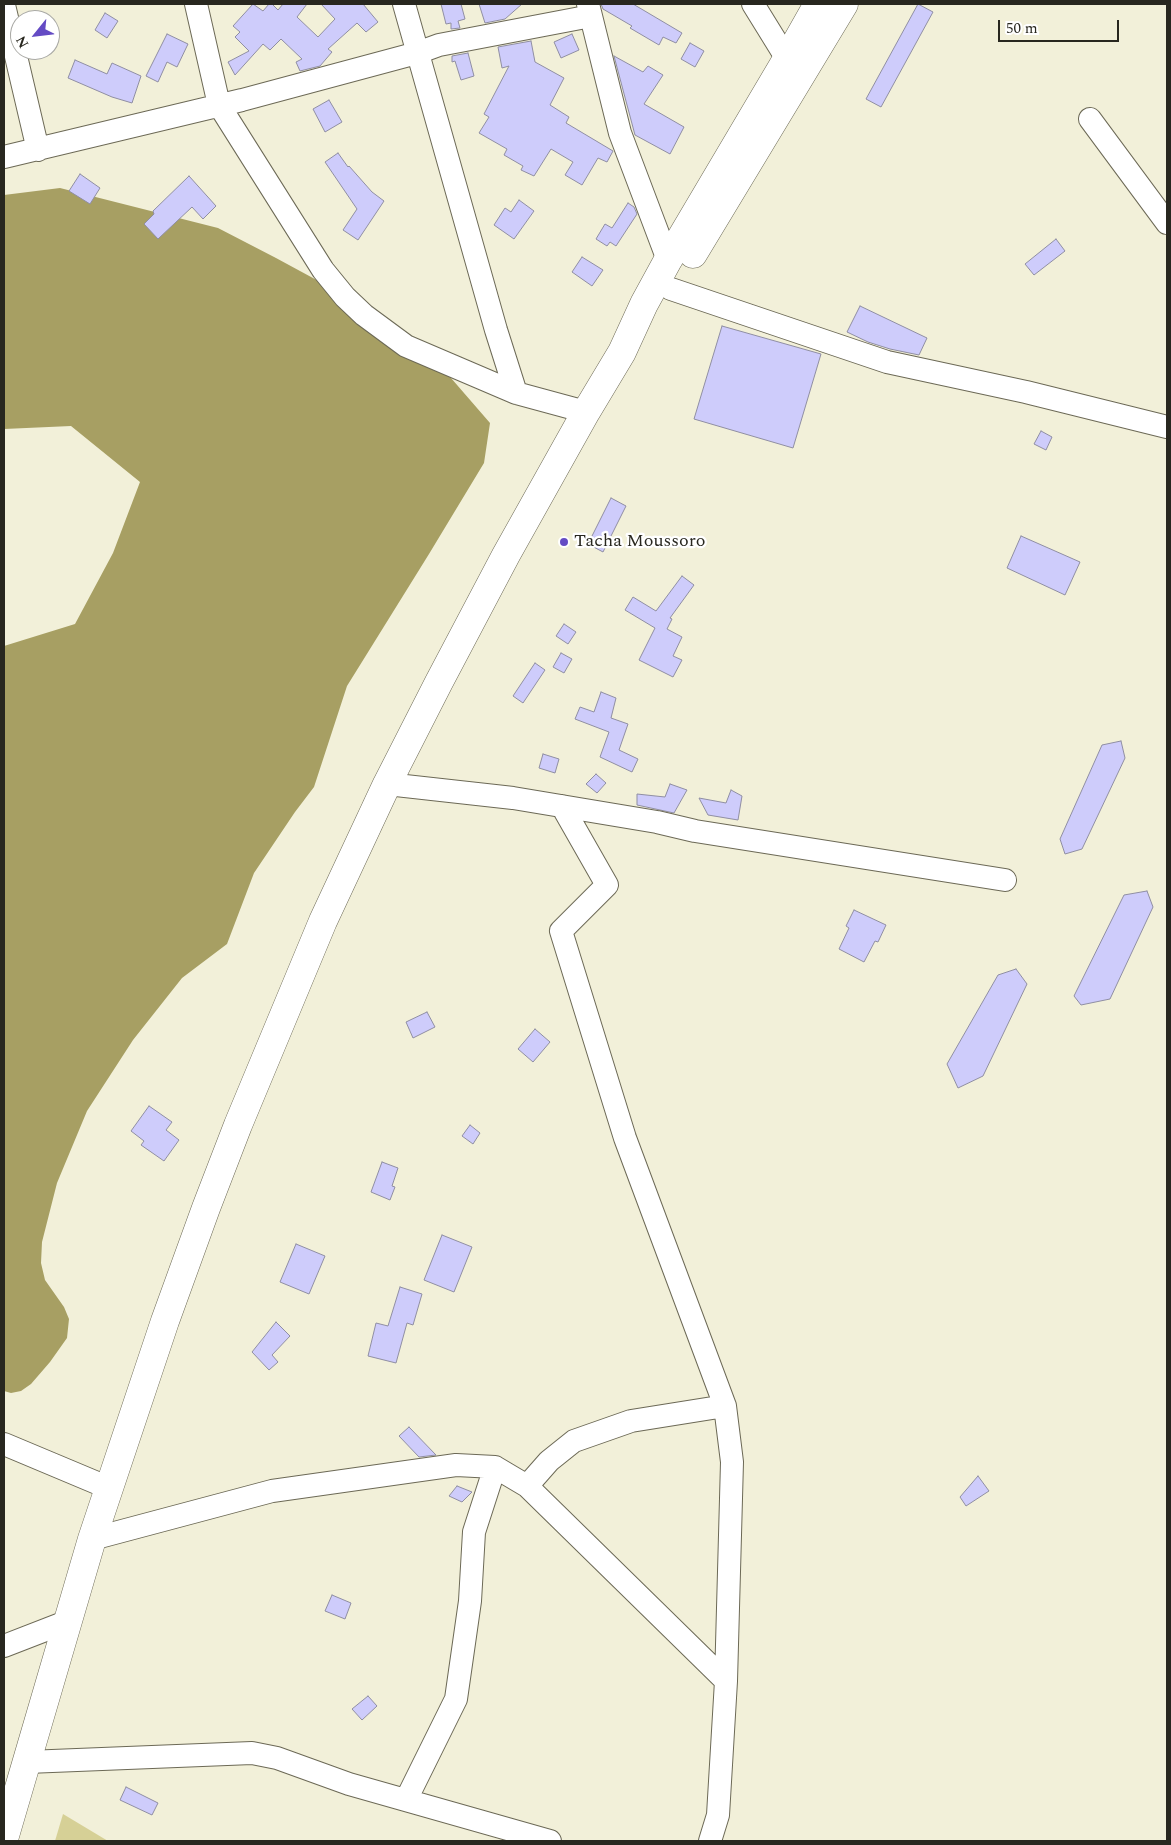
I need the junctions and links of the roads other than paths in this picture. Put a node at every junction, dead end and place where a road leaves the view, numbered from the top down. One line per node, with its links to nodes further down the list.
1 (196, 4): 10 (street)
2 (404, 4): 8 (street)
3 (753, 4): 9 (street)
4 (818, 4): 9 (highway)
5 (844, 4): 16 (highway)
6 (4, 5): 12 (street)
7 (589, 10): 8 (street); 15 (street)
8 (417, 53): 10 (street); 18 (street)
9 (788, 59): 15 (highway)
10 (219, 105): 12 (street); 18 (street)
11 (1090, 119): 14 (street)
12 (38, 150): 13 (street)
13 (4, 157)
14 (1167, 223)
15 (668, 260): 17 (highway)
16 (671, 289): 17 (highway); 20 (street)
17 (622, 352): 19 (highway)
18 (516, 393): 19 (street)
19 (586, 412): 21 (highway)
20 (1167, 427)
21 (387, 784): 22 (street); 28 (highway)
22 (562, 806): 23 (street); 24 (street)
23 (1005, 880)
24 (725, 1406): 27 (street); 32 (street)
25 (4, 1444): 28 (street)
26 (495, 1467): 27 (street); 29 (street); 34 (street)
27 (526, 1486): 32 (street)
28 (109, 1488): 29 (highway)
29 (92, 1539): 30 (highway)
30 (66, 1622): 31 (street); 33 (highway)
31 (4, 1646)
32 (726, 1681): 37 (street)
33 (27, 1762): 34 (street); 35 (highway)
34 (406, 1800): 36 (street)
35 (4, 1839)
36 (550, 1841)
37 (710, 1841)

